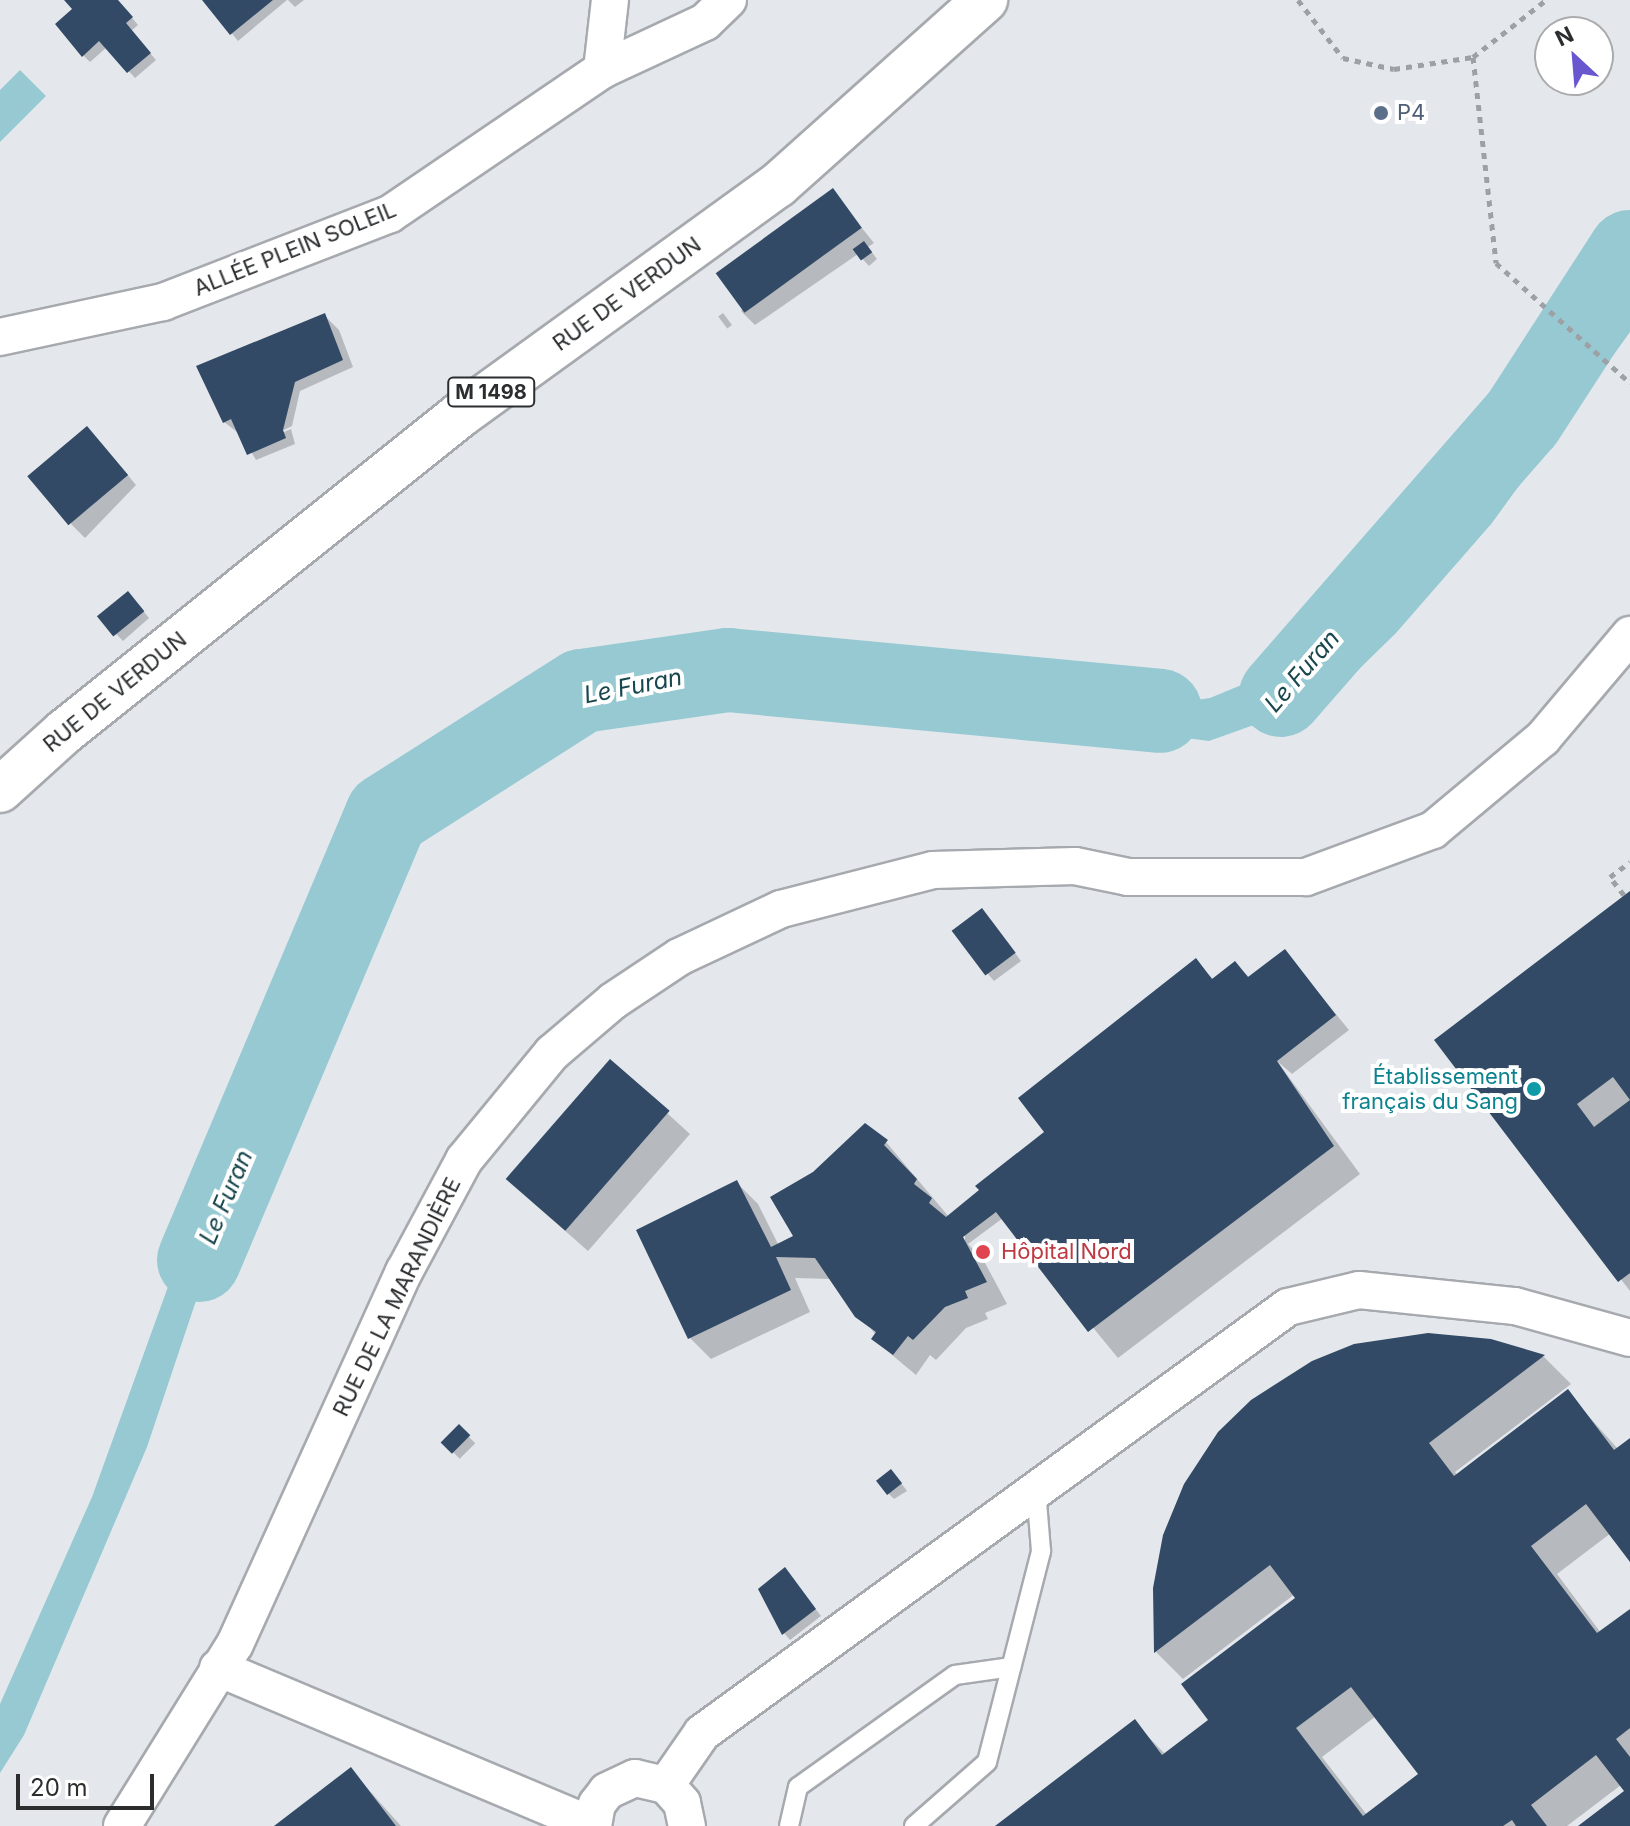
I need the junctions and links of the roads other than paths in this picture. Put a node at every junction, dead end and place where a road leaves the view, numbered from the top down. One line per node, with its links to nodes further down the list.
1 (610, 0): 4 (street)
2 (728, 0): 4 (street, ALLÉE PLEIN SOLEIL)
3 (985, 0): 7 (main road, RUE DE VERDUN / M 1498)
4 (602, 70): 5 (street, ALLÉE PLEIN SOLEIL)
5 (0, 337)
6 (1630, 635): 11 (street, RUE DE LA MARANDIÈRE)
7 (0, 790)
8 (1630, 1338): 9 (street)
9 (1036, 1489): 10 (lane); 12 (street)
10 (1011, 1667): 16 (lane); 17 (lane)
11 (218, 1668): 13 (street, RUE DE LA MARANDIÈRE); 14 (street)
12 (666, 1785): 14 (street); 15 (street)
13 (122, 1826)
14 (593, 1826)
15 (687, 1826)
16 (789, 1826)
17 (914, 1826)

